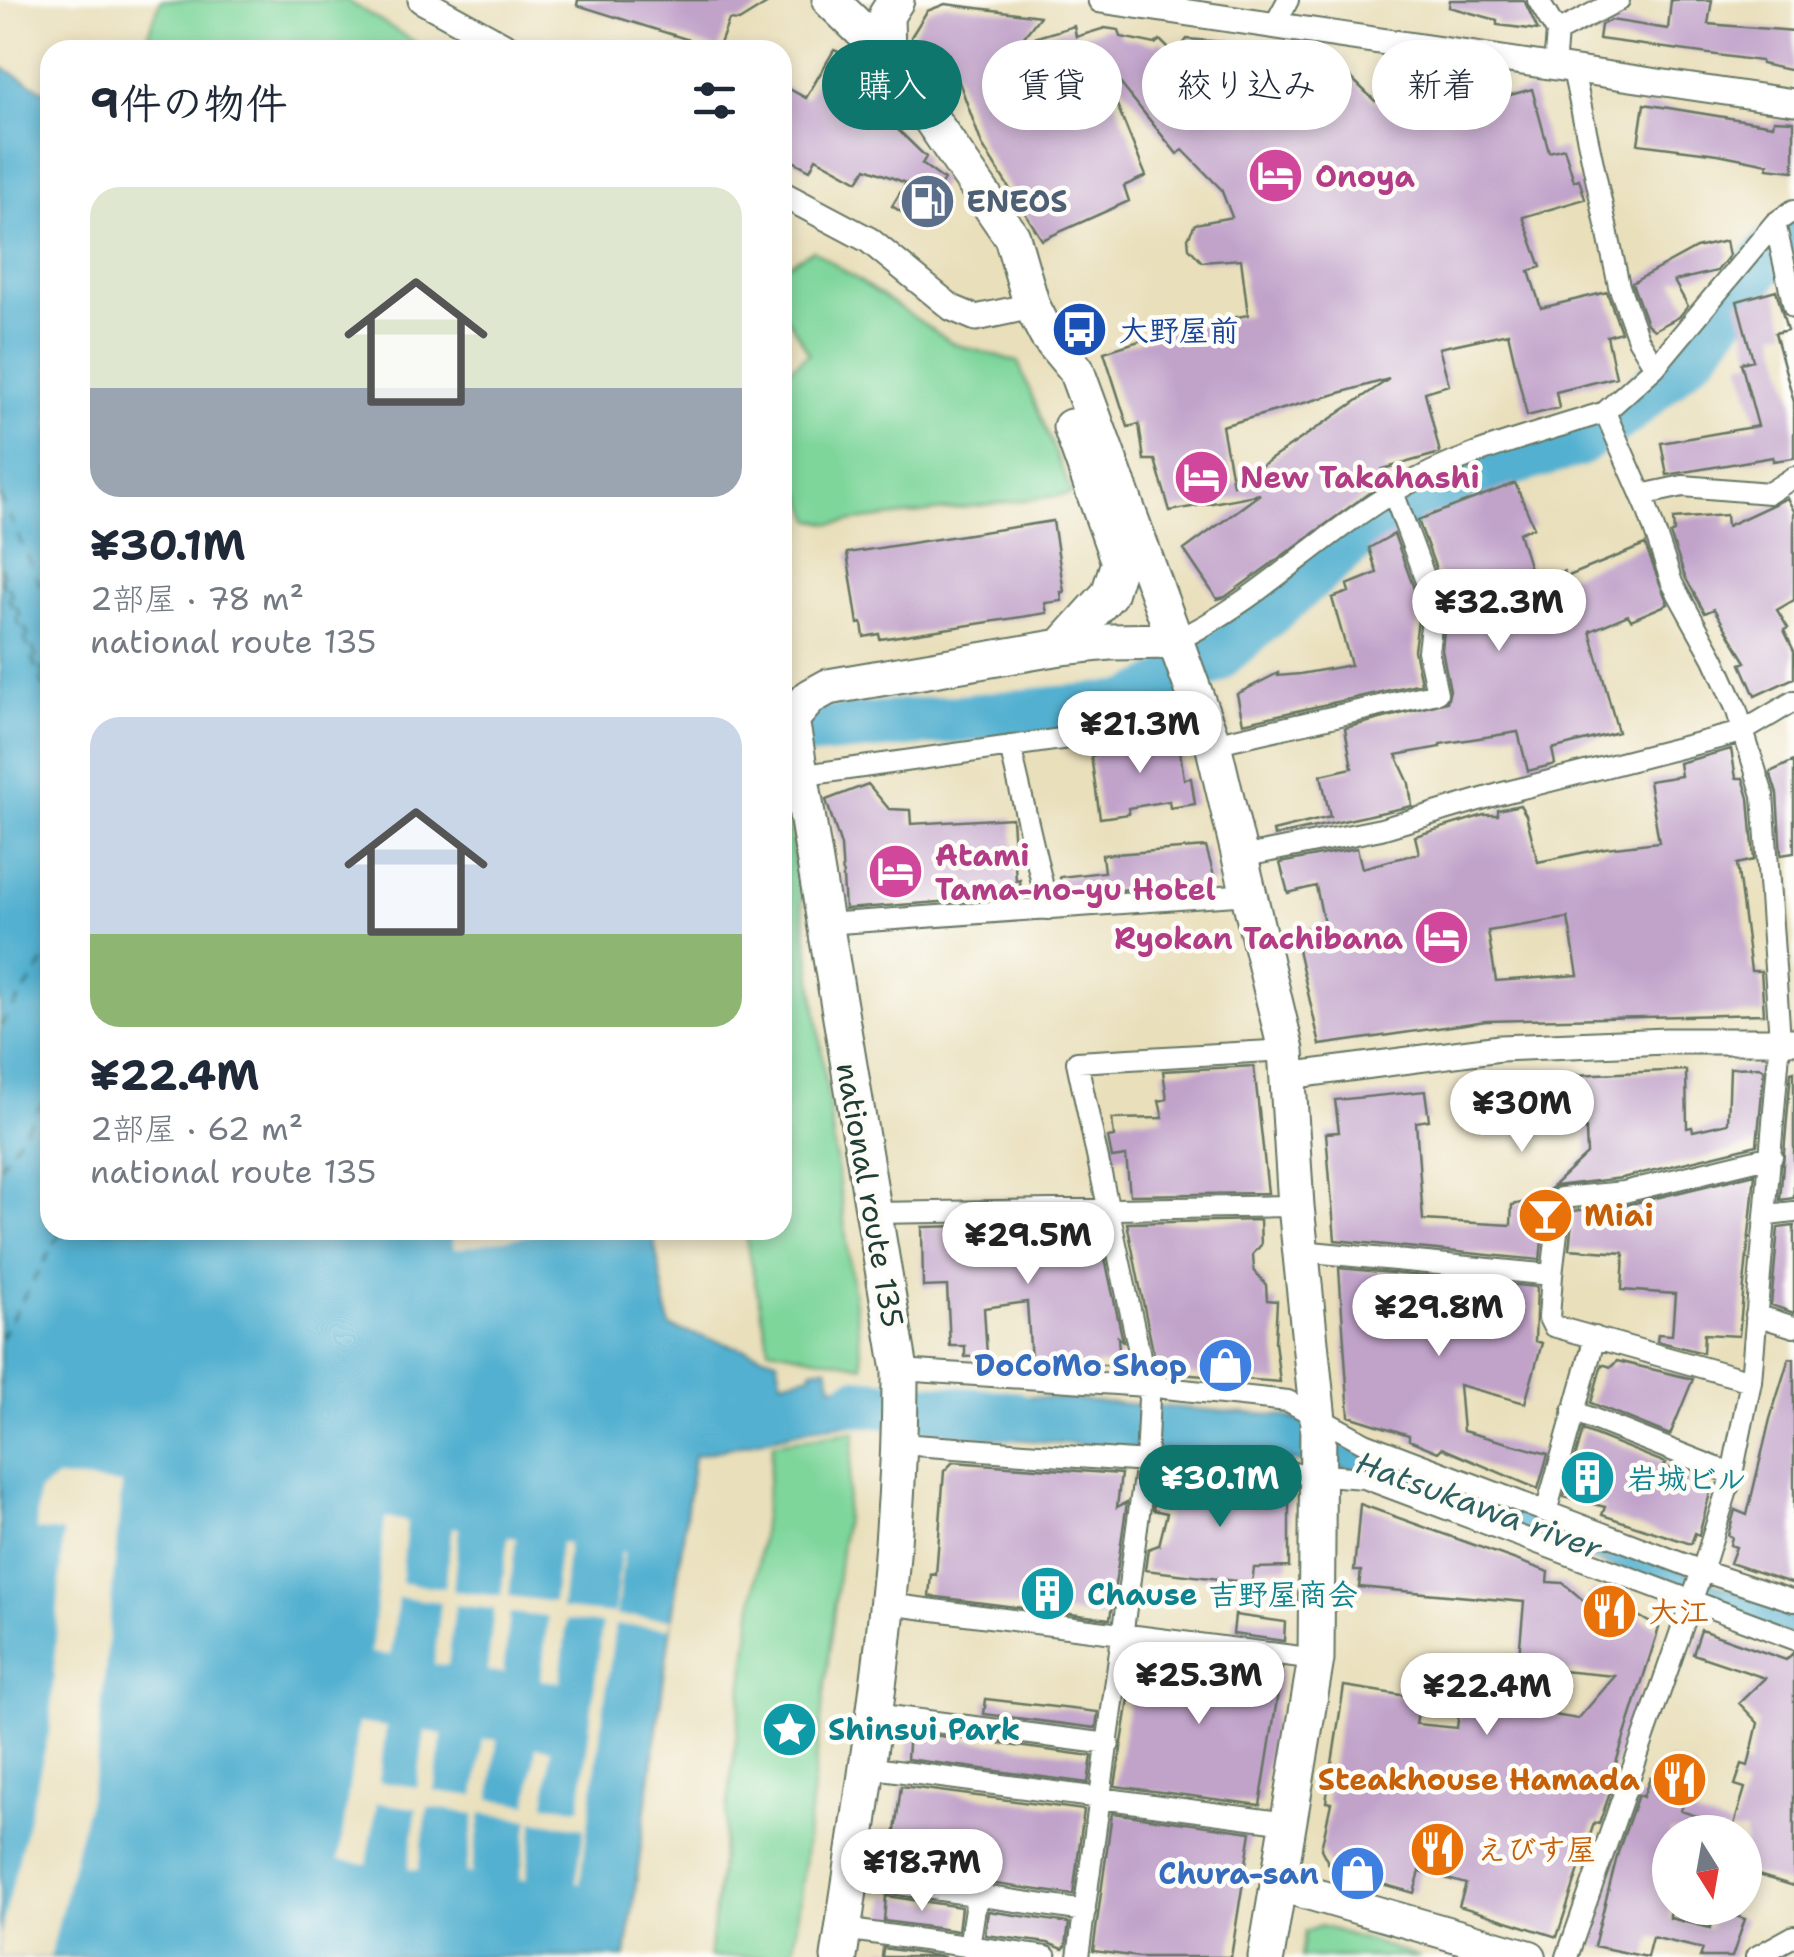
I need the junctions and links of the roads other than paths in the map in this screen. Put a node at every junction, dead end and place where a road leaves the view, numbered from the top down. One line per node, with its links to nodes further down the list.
1 (421, 0): 10 (street)
2 (830, 0): 11 (highway)
3 (896, 0): 12 (highway)
4 (1101, 0): 8 (street)
5 (1288, 0): 8 (street)
6 (1538, 0): 9 (street)
7 (1620, 0): 9 (street)
8 (1274, 26): 13 (street)
9 (1558, 32): 13 (street)
10 (491, 40)
11 (871, 40)
12 (887, 40)
13 (1564, 69): 14 (street); 21 (street)
14 (1794, 102)
15 (939, 130): 20 (highway)
16 (792, 199): 20 (street)
17 (1794, 210): 18 (street)
18 (1774, 223): 19 (street); 21 (street)
19 (1794, 306)
20 (1040, 320): 26 (highway); 27 (highway)
21 (1655, 367): 22 (street)
22 (1605, 412): 24 (street); 25 (street)
23 (1794, 477): 24 (street)
24 (1641, 495): 31 (street)
25 (1397, 503): 26 (street); 33 (street)
26 (1174, 641): 27 (highway, national route 135); 28 (highway)
27 (1062, 647): 30 (highway, national route 135)
28 (1195, 696): 33 (highway); 34 (street)
29 (1794, 701): 31 (street)
30 (792, 710)
31 (1742, 732): 36 (street); 40 (street)
32 (792, 742): 35 (highway, national route 135)
33 (1212, 744): 36 (highway)
34 (1010, 746): 35 (street); 38 (street)
35 (798, 776): 39 (highway, national route 135)
36 (1241, 856): 37 (highway)
37 (1250, 894): 38 (street); 41 (highway)
38 (1048, 909): 39 (street)
39 (825, 924): 45 (highway, national route 135)
40 (1787, 1040): 41 (street); 42 (street)
41 (1287, 1063): 43 (highway); 44 (street)
42 (1772, 1156): 47 (street); 49 (street)
43 (1296, 1206): 44 (street); 48 (highway)
44 (1109, 1209): 45 (street); 55 (street)
45 (872, 1212): 53 (highway, national route 135)
46 (1794, 1212): 47 (street)
47 (1768, 1215): 50 (street)
48 (1301, 1251): 49 (street); 57 (highway)
49 (1552, 1275): 52 (street)
50 (1756, 1315): 51 (street); 54 (street)
51 (1794, 1327)
52 (1595, 1337): 54 (street); 56 (street)
53 (900, 1370): 55 (street); 58 (highway, national route 135)
54 (1750, 1381): 61 (street)
55 (1148, 1392): 57 (street); 59 (street)
56 (1573, 1411): 61 (street); 62 (street)
57 (1318, 1420): 60 (highway); 62 (street)
58 (901, 1444): 59 (street); 66 (highway, national route 135)
59 (1146, 1462): 60 (street); 67 (street)
60 (1304, 1473): 65 (street); 69 (highway)
61 (1732, 1474): 63 (street)
62 (1546, 1512): 63 (street)
63 (1702, 1570): 64 (street); 65 (street)
64 (1794, 1601)
65 (1690, 1602): 68 (street); 86 (street)
66 (887, 1604): 67 (street); 70 (highway, national route 135)
67 (1122, 1633): 69 (street); 71 (street)
68 (1794, 1639)
69 (1316, 1659): 74 (highway)
70 (873, 1714): 71 (street); 72 (highway, national route 135)
71 (1109, 1744): 73 (street)
72 (866, 1767): 73 (street); 75 (highway, national route 135)
73 (1101, 1798): 74 (street); 78 (street)
74 (1288, 1822): 76 (highway)
75 (850, 1877): 77 (street); 80 (highway, national route 135)
76 (1280, 1886): 84 (highway); 85 (main road)
77 (977, 1895): 78 (street); 81 (street)
78 (1085, 1911): 83 (street)
79 (1794, 1936): 87 (street)
80 (841, 1943): 81 (street)
81 (969, 1947): 82 (street)
82 (1046, 1957)
83 (1078, 1957)
84 (1266, 1957)
85 (1530, 1957)
86 (1567, 1957)
87 (1756, 1957)

